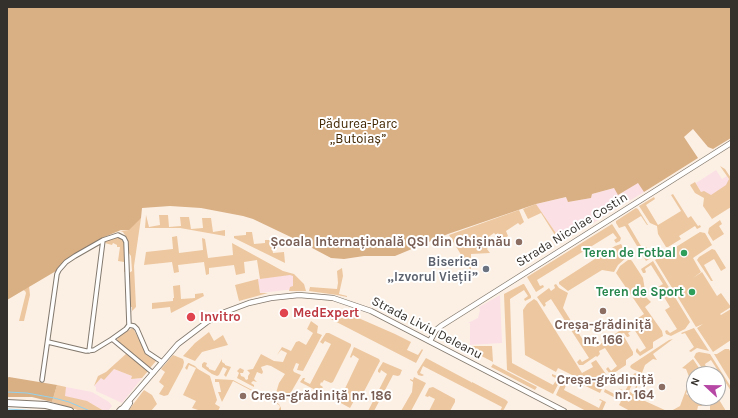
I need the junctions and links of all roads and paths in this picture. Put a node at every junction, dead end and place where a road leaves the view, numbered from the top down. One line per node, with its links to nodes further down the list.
1 (731, 143): 5 (main road, Strada Nicolae Costin)
2 (103, 240): 3 (street); 6 (street); 7 (street)
3 (129, 325): 4 (street); 8 (street)
4 (112, 339): 7 (street); 9 (street)
5 (430, 341): 8 (main road, Strada Liviu Deleanu); 18 (main road, Strada Liviu Deleanu)
6 (48, 342): 7 (street); 10 (street)
7 (89, 351)
8 (162, 362): 9 (main road, Strada Liviu Deleanu)
9 (153, 373): 17 (main road, Strada Liviu Deleanu)
10 (42, 380)
11 (7, 403): 12 (highway)
12 (46, 405): 13 (highway); 14 (highway); 15 (highway); 16 (highway)
13 (57, 411)
14 (62, 411)
15 (70, 411)
16 (75, 411)
17 (121, 411)
18 (564, 411)

